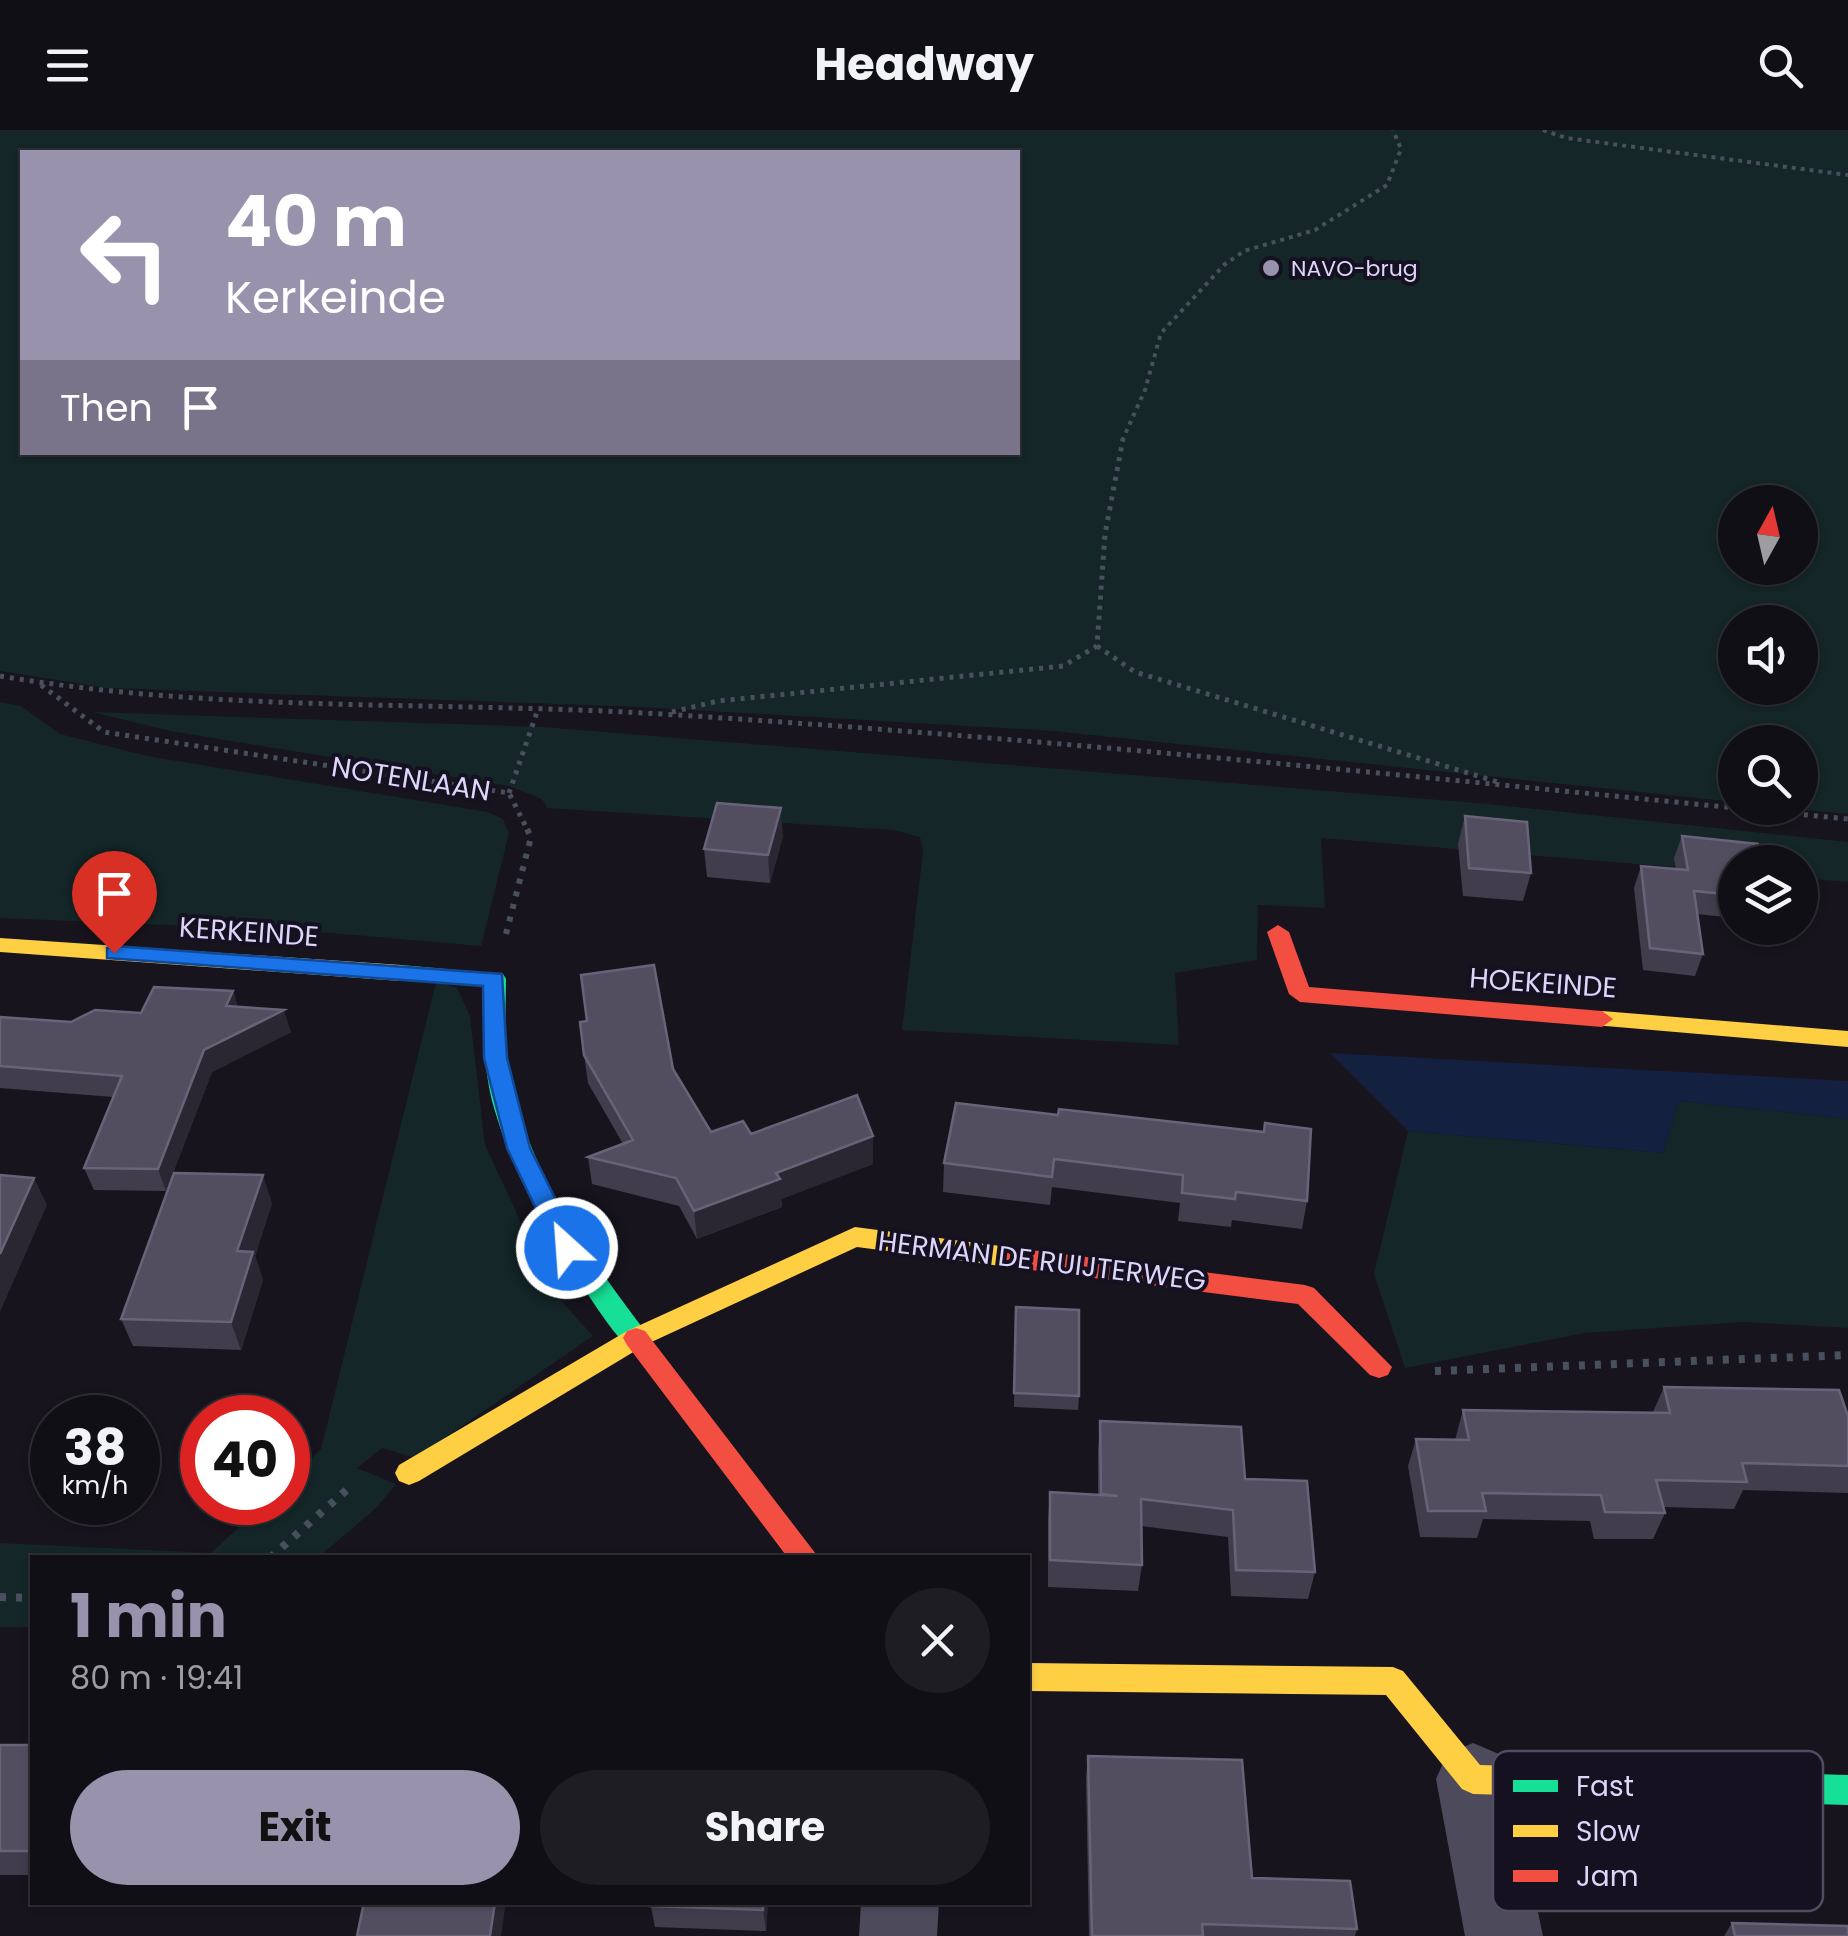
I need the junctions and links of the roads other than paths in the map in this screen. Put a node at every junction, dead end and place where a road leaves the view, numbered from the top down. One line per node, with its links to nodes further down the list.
1 (1278, 932): 3 (street, HOEKEINDE)
2 (0, 945): 4 (street, KERKEINDE)
3 (1848, 1039)
4 (636, 1338): 5 (street, HERMAN DE RUIJTERWEG); 6 (street); 7 (street)
5 (1379, 1368)
6 (409, 1473)
7 (803, 1555)
8 (1030, 1677): 9 (street)
9 (1473, 1778): 10 (street); 13 (street)
10 (1493, 1779)
11 (1823, 1789): 12 (street)
12 (1848, 1790)
13 (1493, 1880)
14 (900, 1905): 16 (street)
15 (1499, 1911): 17 (street)
16 (898, 1936)
17 (1504, 1936)

